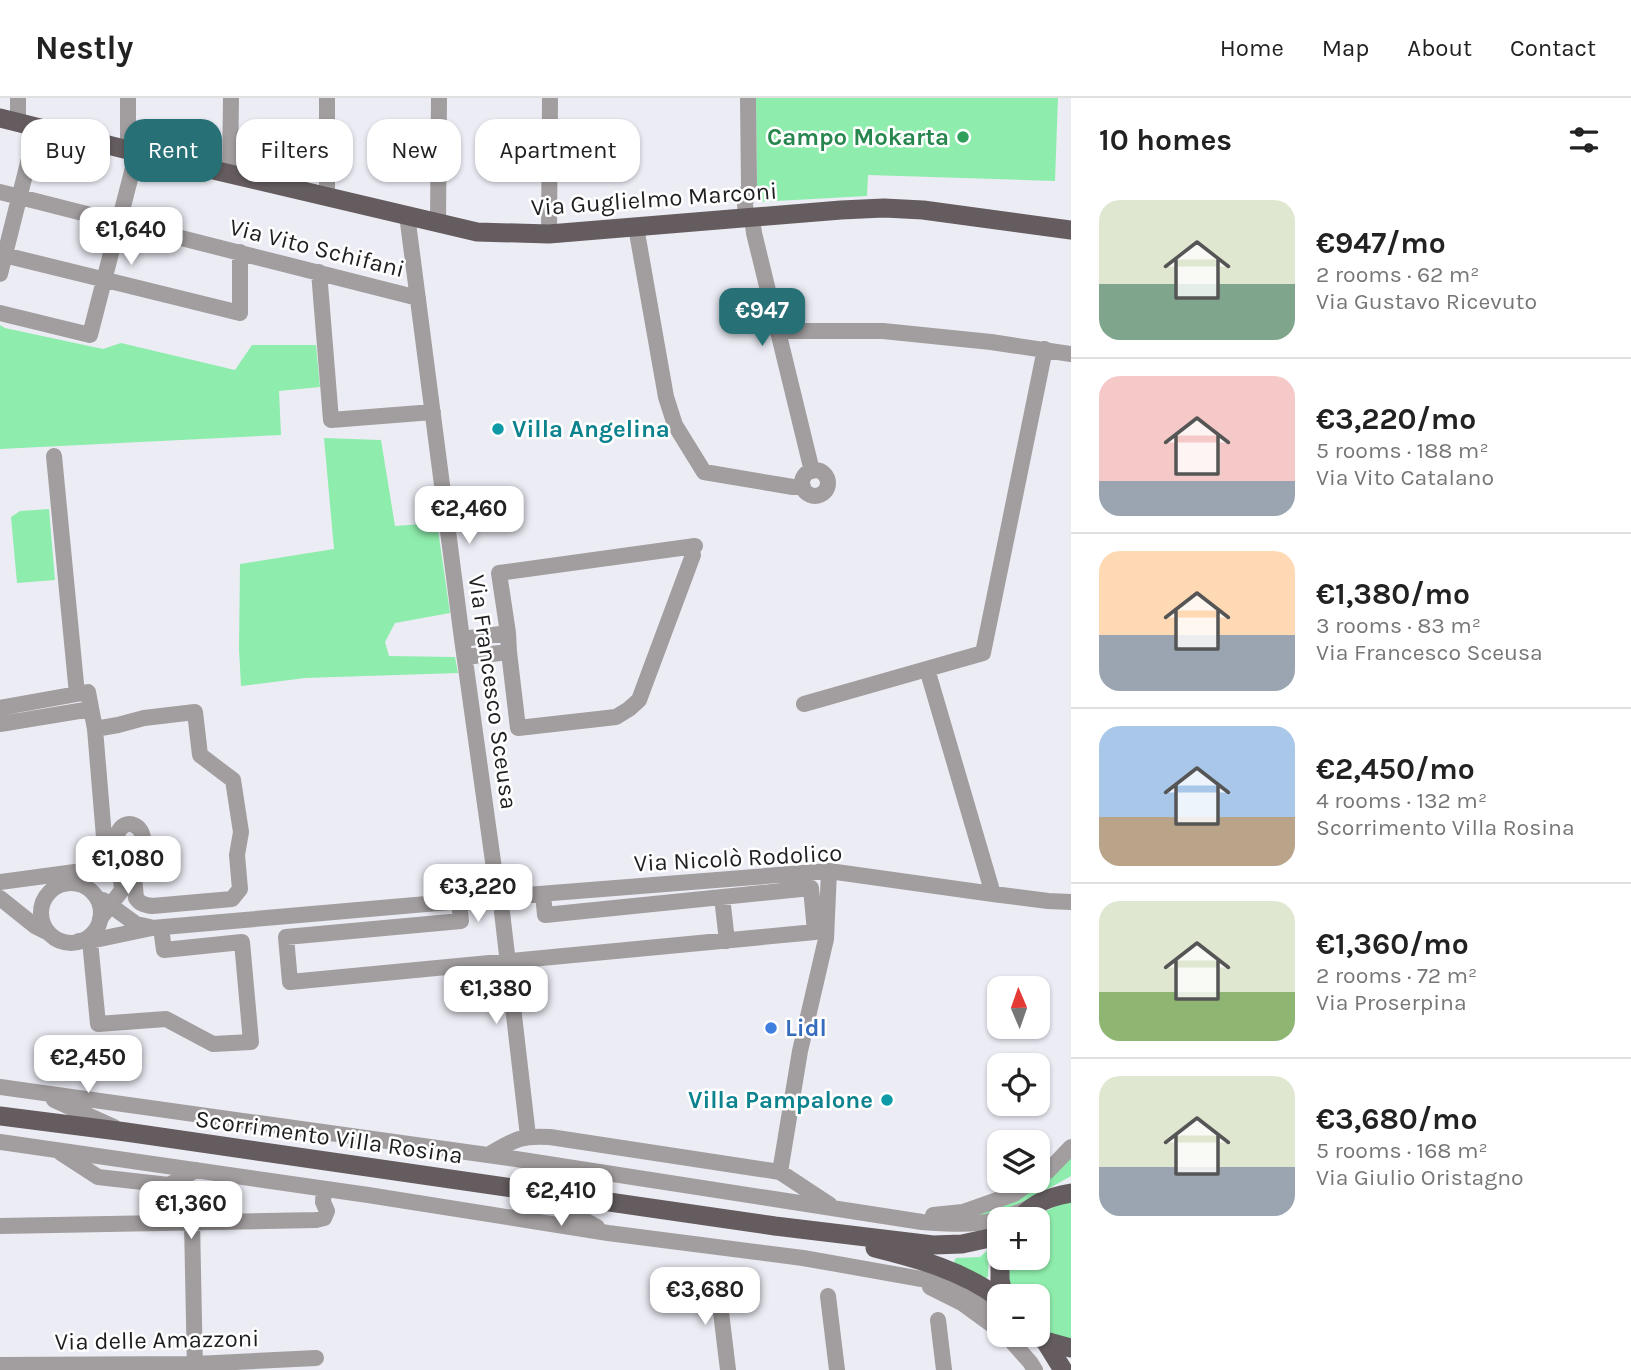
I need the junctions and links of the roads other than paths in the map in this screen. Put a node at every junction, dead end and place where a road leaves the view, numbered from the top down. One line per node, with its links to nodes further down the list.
1 (18, 98): 9 (street)
2 (128, 98): 8 (street)
3 (231, 98): 11 (street)
4 (327, 98): 16 (street)
5 (439, 98): 20 (street)
6 (550, 98): 23 (street)
7 (748, 98): 18 (street)
8 (130, 119)
9 (9, 120)
10 (222, 171): 11 (main road, Via Guglielmo Marconi)
11 (230, 173): 16 (main road, Via Guglielmo Marconi)
12 (24, 182): 15 (street)
13 (126, 182): 19 (street)
14 (0, 192): 15 (street, Via Vito Schifani)
15 (20, 197): 19 (street, Via Vito Schifani); 25 (street)
16 (327, 197): 17 (main road, Via Guglielmo Marconi)
17 (407, 215): 20 (main road, Via Guglielmo Marconi); 29 (street, Via Francesco Sceusa)
18 (749, 217): 21 (main road, Via Guglielmo Marconi); 22 (main road, Via Guglielmo Marconi); 31 (street)
19 (119, 222): 24 (street, Via Vito Schifani); 28 (street)
20 (438, 223): 23 (main road, Via Guglielmo Marconi)
21 (636, 227): 23 (main road, Via Guglielmo Marconi); 31 (street)
22 (1071, 230)
23 (549, 234)
24 (240, 252): 26 (street, Via Vito Schifani); 28 (street)
25 (2, 254): 27 (street); 28 (street)
26 (319, 272): 29 (street, Via Vito Schifani); 34 (street)
27 (0, 274)
28 (104, 279): 30 (street)
29 (418, 298): 34 (street, Via Francesco Sceusa)
30 (0, 313)
31 (777, 331): 32 (street)
32 (1045, 349): 33 (street); 40 (street)
33 (1071, 354)
34 (433, 412): 37 (street, Via Francesco Sceusa)
35 (54, 456): 41 (street)
36 (508, 633): 37 (street); 38 (street); 38 (street)
37 (462, 639): 39 (street, Via Francesco Sceusa)
38 (509, 652): 39 (street)
39 (465, 657): 53 (street, Via Francesco Sceusa)
40 (927, 669): 42 (street); 57 (street)
41 (82, 693): 43 (street); 44 (street)
42 (804, 704)
43 (0, 708)
44 (91, 709): 45 (street); 46 (street)
45 (0, 724)
46 (95, 729): 47 (street); 55 (street)
47 (82, 871): 49 (street); 52 (street)
48 (829, 871): 50 (street, Via Nicolò Rodolico); 57 (street, Via Nicolò Rodolico); 83 (street)
49 (36, 878): 51 (street); 52 (street)
50 (701, 881): 56 (street, Via Nicolò Rodolico); 62 (street)
51 (0, 882)
52 (66, 883): 54 (street); 70 (street)
53 (496, 883): 58 (street); 61 (street)
54 (90, 890): 65 (street); 67 (street)
55 (122, 890): 65 (street); 68 (street)
56 (543, 894): 58 (street, Via Nicolò Rodolico); 62 (street)
57 (993, 894): 64 (street, Via Nicolò Rodolico)
58 (514, 896): 66 (street)
59 (722, 897): 62 (street); 72 (street); 72 (street)
60 (0, 898): 70 (street)
61 (484, 899): 63 (street); 66 (street)
62 (704, 899)
63 (459, 901): 69 (street); 73 (street)
64 (1071, 905)
65 (110, 906): 67 (street); 68 (street)
66 (502, 912): 73 (street)
67 (100, 919): 71 (street)
68 (128, 919): 69 (street)
69 (157, 928): 71 (street); 71 (street)
70 (50, 934): 71 (street)
71 (85, 941)
72 (727, 941): 73 (street)
73 (507, 962): 78 (street)
74 (0, 1087): 75 (street)
75 (36, 1092): 77 (street); 81 (street)
76 (0, 1116): 77 (main road, Scorrimento Villa Rosina)
77 (126, 1132): 86 (main road, Scorrimento Villa Rosina)
78 (528, 1136): 81 (street); 83 (street)
79 (0, 1142): 85 (street)
80 (1071, 1147): 82 (street)
81 (488, 1155): 89 (street)
82 (1050, 1169)
83 (780, 1172): 89 (street)
84 (1071, 1184): 88 (main road)
85 (324, 1189): 91 (street); 94 (street)
86 (531, 1191): 93 (main road, Scorrimento Villa Rosina); 94 (street)
87 (1015, 1193): 90 (street)
88 (1053, 1198): 90 (street)
89 (835, 1208): 90 (street)
90 (864, 1213)
91 (192, 1222): 92 (street); 109 (street)
92 (0, 1226)
93 (775, 1226): 95 (main road, Scorrimento Villa Rosina); 98 (main road, Scorrimento Villa Rosina)
94 (608, 1233): 96 (street)
95 (987, 1239)
96 (906, 1275): 100 (street); 102 (street)
97 (717, 1279): 110 (street)
98 (987, 1288)
99 (828, 1296): 111 (street)
100 (987, 1301)
101 (938, 1320): 112 (street)
102 (987, 1321)
103 (1050, 1341): 106 (main road)
104 (1017, 1347): 113 (street)
105 (1047, 1347): 114 (main road)
106 (1071, 1348)
107 (316, 1358): 109 (street, Via delle Amazzoni)
108 (0, 1365): 109 (street, Via delle Amazzoni)
109 (195, 1367)
110 (729, 1370)
111 (837, 1370)
112 (944, 1370)
113 (1035, 1370)
114 (1063, 1370)

